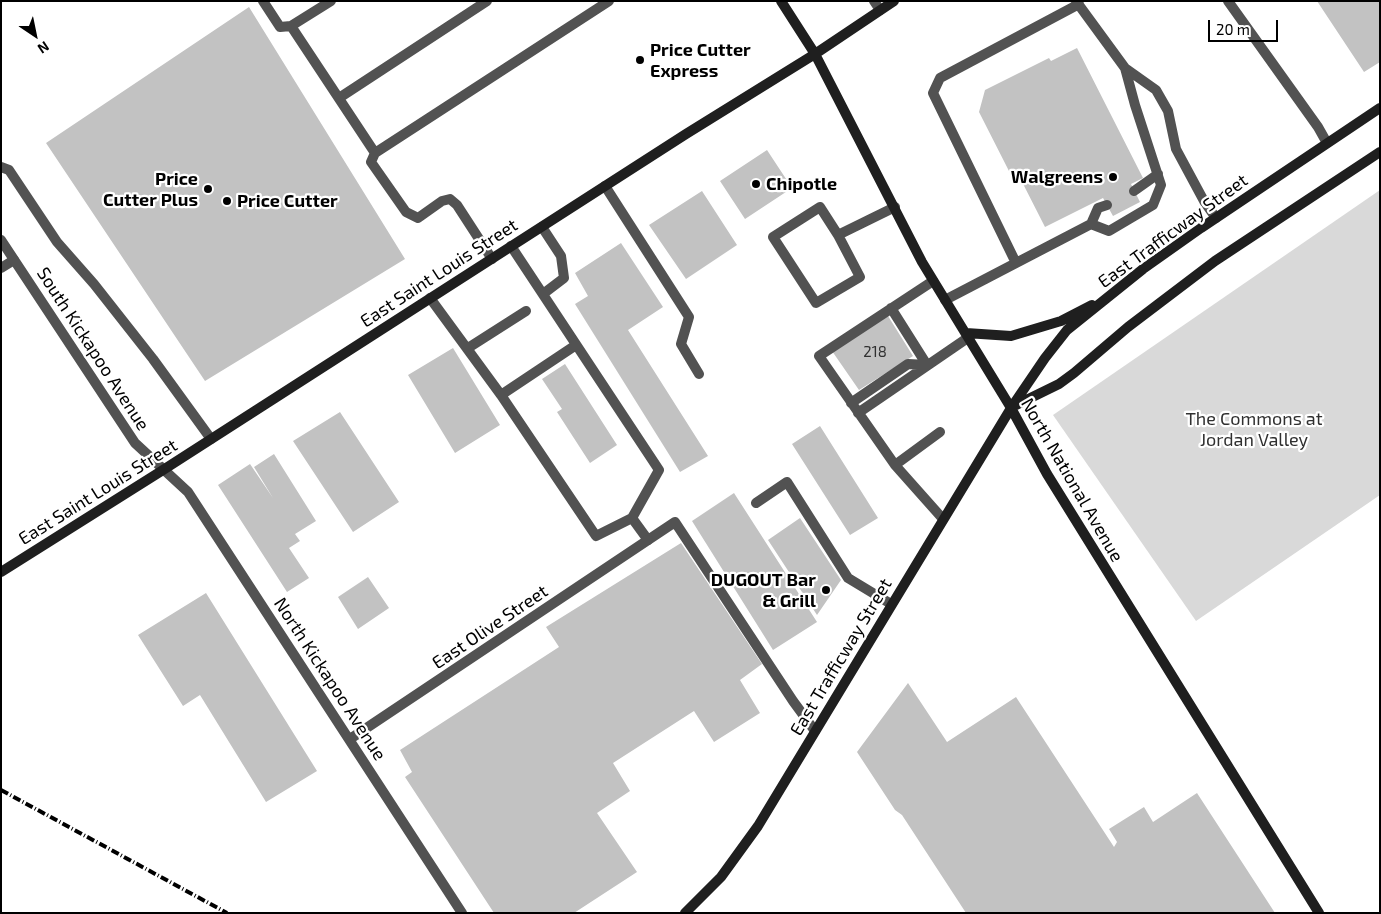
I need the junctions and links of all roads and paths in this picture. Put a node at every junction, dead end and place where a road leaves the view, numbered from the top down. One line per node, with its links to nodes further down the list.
1 (263, 1): 10 (street)
2 (331, 1): 10 (street)
3 (487, 1): 13 (street)
4 (609, 1): 17 (street)
5 (781, 1): 11 (main road, North National Avenue)
6 (894, 1): 9 (main road, East Saint Louis Street)
7 (1228, 1): 15 (street)
8 (1077, 3): 12 (street); 32 (street)
9 (877, 6): 11 (main road, East Saint Louis Street)
10 (291, 26): 13 (street)
11 (815, 54): 20 (main road, East Saint Louis Street); 23 (main road, North National Avenue)
12 (1125, 68): 19 (street); 24 (street)
13 (339, 98): 17 (street)
14 (1380, 108): 15 (main road, East Trafficway Street)
15 (1328, 143): 24 (main road, East Trafficway Street)
16 (1380, 152): 48 (main road)
17 (375, 153): 30 (street)
18 (1, 167): 51 (street)
19 (1158, 174): 21 (street); 25 (street)
20 (605, 186): 26 (main road, East Saint Louis Street); 45 (street)
21 (1134, 191)
22 (1107, 205): 25 (street)
23 (895, 207): 27 (street); 34 (main road, North National Avenue)
24 (1216, 218): 36 (main road, East Trafficway Street)
25 (1091, 224): 32 (street)
26 (542, 227): 29 (main road, East Saint Louis Street); 35 (street)
27 (838, 235): 27 (street)
28 (1, 240): 31 (street, South Kickapoo Avenue)
29 (511, 246): 30 (main road, East Saint Louis Street); 35 (street)
30 (492, 259): 37 (main road, East Saint Louis Street)
31 (14, 260): 33 (street); 53 (street, South Kickapoo Avenue)
32 (1016, 263): 38 (street)
33 (1, 268)
34 (934, 280): 38 (main road, North National Avenue); 39 (street)
35 (543, 294): 42 (street)
36 (1108, 297): 41 (main road); 48 (main road, East Trafficway Street)
37 (430, 298): 43 (street); 51 (main road, East Saint Louis Street)
38 (945, 300): 41 (main road, North National Avenue)
39 (891, 308): 44 (street); 47 (street)
40 (526, 311): 43 (street)
41 (967, 335): 44 (street); 48 (main road, North National Avenue)
42 (576, 345): 46 (street); 55 (street)
43 (468, 348): 46 (street)
44 (927, 365): 47 (street); 49 (street)
45 (699, 374)
46 (502, 395): 55 (street)
47 (850, 402): 49 (street)
48 (1011, 408): 56 (main road, East Trafficway Street); 64 (main road, North National Avenue)
49 (858, 413): 52 (street)
50 (940, 432): 52 (street)
51 (211, 439): 53 (main road, East Saint Louis Street)
52 (895, 465): 56 (street)
53 (163, 470): 58 (main road, East Saint Louis Street); 61 (street, North Kickapoo Avenue)
54 (756, 502): 59 (street)
55 (632, 518): 57 (street)
56 (943, 519): 59 (main road, East Trafficway Street)
57 (648, 540): 60 (street, East Olive Street); 61 (street, East Olive Street)
58 (1, 572)
59 (892, 604): 60 (main road, East Trafficway Street)
60 (814, 731): 63 (main road, East Trafficway Street)
61 (350, 739): 62 (street, North Kickapoo Avenue)
62 (462, 913)
63 (685, 913)
64 (1319, 913)

